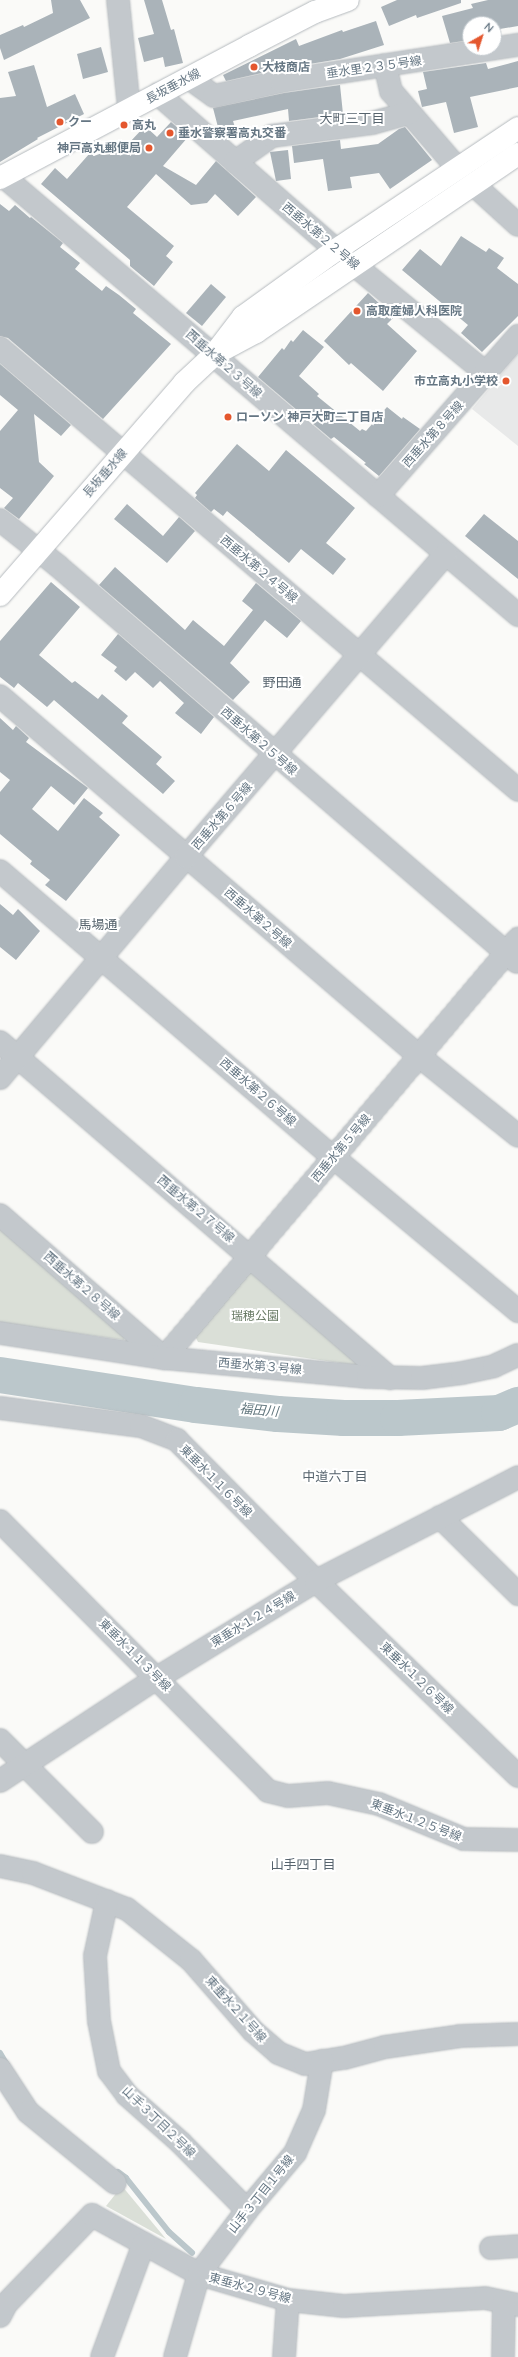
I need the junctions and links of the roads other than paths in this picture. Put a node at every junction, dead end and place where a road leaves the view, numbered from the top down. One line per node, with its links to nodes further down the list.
1 (118, 0): 7 (street)
2 (348, 0): 5 (main road, 長坂垂水線)
3 (518, 46): 4 (street, 垂水里２３５号線)
4 (385, 66): 5 (street, 垂水里２３５号線); 8 (street)
5 (189, 78): 6 (main road, 長坂垂水線)
6 (158, 94): 7 (main road, 長坂垂水線); 11 (street, 西垂水第２２号線)
7 (129, 110): 13 (main road, 長坂垂水線)
8 (410, 113): 11 (street); 12 (street)
9 (518, 128): 12 (main road, 長坂垂水線)
10 (518, 154): 14 (main road, 長坂垂水線)
11 (235, 162): 16 (street, 西垂水第２２号線)
12 (458, 169): 16 (main road, 長坂垂水線)
13 (2, 177): 20 (street, 西垂水第２３号線)
14 (473, 184): 15 (street); 17 (main road, 長坂垂水線)
15 (518, 225)
16 (336, 250): 17 (street, 西垂水第２２号線); 20 (main road, 長坂垂水線)
17 (354, 264): 20 (main road, 長坂垂水線); 21 (street, 西垂水第２２号線)
18 (518, 336): 21 (street, 西垂水第８号線)
19 (0, 348): 22 (street, 西垂水第２４号線)
20 (214, 355): 22 (main road, 長坂垂水線); 23 (street, 西垂水第２３号線)
21 (486, 374): 23 (street, 西垂水第８号線)
22 (123, 453): 25 (main road, 長坂垂水線); 29 (street, 西垂水第２４号線)
23 (378, 496): 26 (street, 西垂水第２３号線)
24 (0, 520): 25 (street, 西垂水第２５号線)
25 (38, 552): 27 (main road, 長坂垂水線); 31 (street, 西垂水第２５号線)
26 (446, 554): 28 (street, 西垂水第２３号線); 29 (street, 西垂水第６号線)
27 (0, 595)
28 (518, 615)
29 (361, 655): 31 (street, 西垂水第６号線); 32 (street, 西垂水第２４号線)
30 (0, 696): 33 (street, 西垂水第２号線)
31 (276, 755): 33 (street, 西垂水第６号線); 35 (street, 西垂水第２５号線)
32 (518, 790)
33 (186, 857): 36 (street, 西垂水第６号線); 38 (street, 西垂水第２号線)
34 (0, 870): 36 (street, 西垂水第２６号線)
35 (514, 951): 38 (street, 西垂水第５号線)
36 (101, 958): 39 (street, 西垂水第６号線); 42 (street, 西垂水第２６号線)
37 (0, 1042): 39 (street, 西垂水第２７号線)
38 (419, 1056): 41 (street, 西垂水第２号線); 42 (street, 西垂水第５号線)
39 (17, 1057): 40 (street, 西垂水第６号線); 44 (street, 西垂水第２７号線)
40 (0, 1078)
41 (518, 1136)
42 (333, 1157): 44 (street, 西垂水第５号線); 45 (street, 西垂水第２６号線)
43 (0, 1215): 48 (street, 西垂水第２８号線)
44 (250, 1256): 48 (street, 西垂水第５号線); 49 (street, 西垂水第２７号線)
45 (518, 1311)
46 (0, 1333): 48 (street, 西垂水第３号線)
47 (518, 1356): 49 (street, 西垂水第３号線)
48 (164, 1358): 49 (street, 西垂水第３号線)
49 (390, 1378)
50 (0, 1408): 54 (street, 東垂水１１６号線)
51 (518, 1477): 52 (street, 東垂水１２４号線)
52 (440, 1517): 54 (street, 東垂水１２４号線); 55 (street)
53 (0, 1521): 56 (street, 東垂水１１３号線)
54 (316, 1581): 56 (street, 東垂水１２４号線); 59 (street, 東垂水１２６号線)
55 (518, 1594)
56 (157, 1678): 58 (street, 東垂水１２４号線); 61 (street, 東垂水１１３号線)
57 (0, 1740): 58 (street)
58 (26, 1765): 60 (street, 東垂水１２４号線); 62 (street)
59 (518, 1776)
60 (0, 1781)
61 (268, 1791): 63 (street, 東垂水１２５号線)
62 (92, 1832)
63 (518, 1840)
64 (0, 1866): 65 (street, 東垂水２１号線)
65 (107, 1901): 67 (street, 東垂水２１号線); 70 (street, 山手３丁目２号線)
66 (518, 2034): 67 (street, 東垂水２１号線)
67 (322, 2062): 70 (street, 山手３丁目１号線)
68 (0, 2070): 69 (street)
69 (115, 2183)
70 (247, 2210): 74 (street, 山手３丁目１号線)
71 (144, 2243): 74 (street, 東垂水２９号線); 77 (street, 東垂水２９号線); 78 (street)
72 (518, 2246): 73 (street)
73 (491, 2248)
74 (199, 2274): 75 (street, 東垂水２９号線); 79 (street)
75 (288, 2300): 76 (street, 東垂水２９号線); 80 (street)
76 (511, 2304): 81 (street)
77 (0, 2316)
78 (102, 2357)
79 (175, 2357)
80 (284, 2357)
81 (503, 2357)

